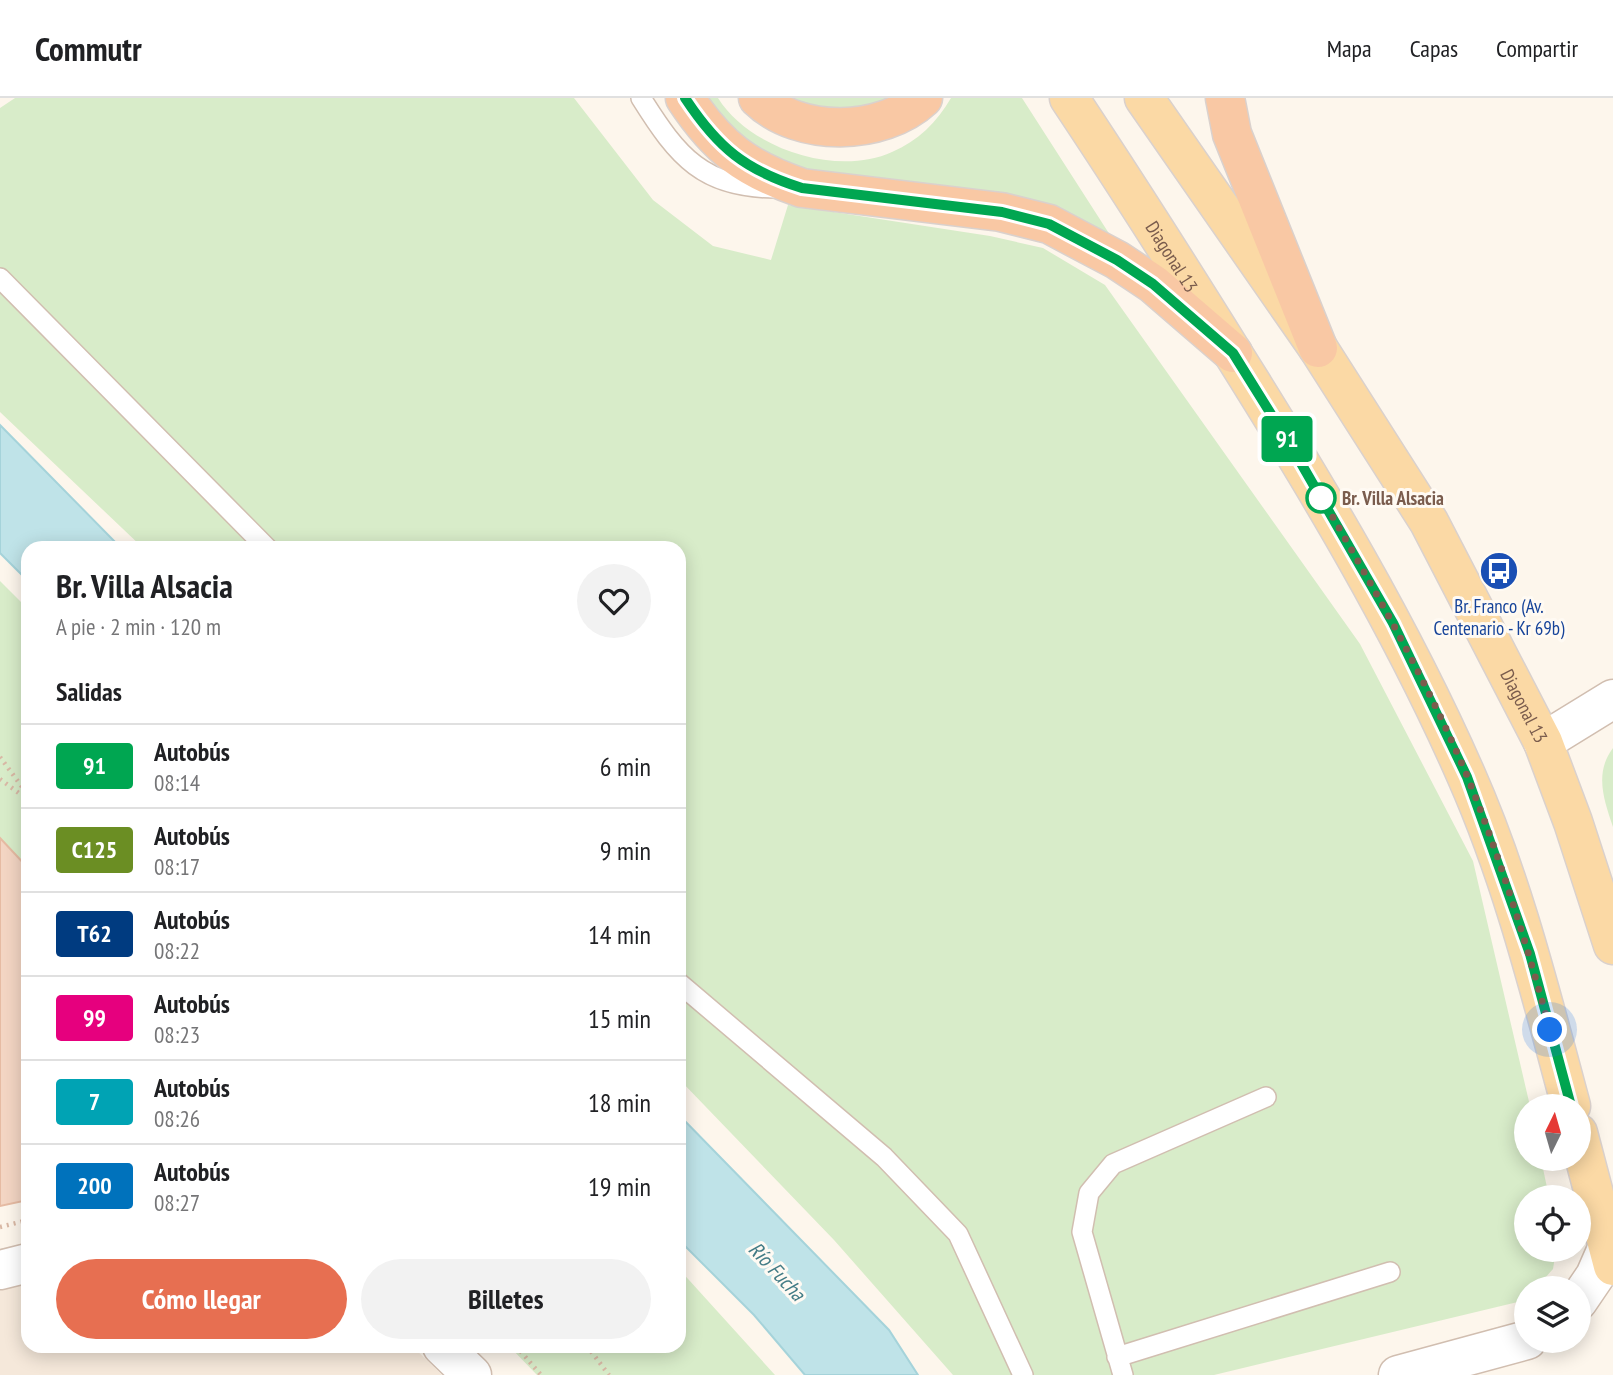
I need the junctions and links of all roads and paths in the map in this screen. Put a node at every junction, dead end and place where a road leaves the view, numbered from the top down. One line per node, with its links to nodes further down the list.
1 (641, 98): 8 (lane)
2 (685, 98): 8 (highway)
3 (758, 98): 4 (highway)
4 (923, 98)
5 (1069, 98): 11 (main road, Diagonal 13)
6 (1144, 98): 10 (main road, Diagonal 13)
7 (1225, 98): 10 (highway)
8 (802, 188): 11 (highway)
9 (0, 278): 12 (lane)
10 (1318, 348): 14 (main road, Diagonal 13)
11 (1233, 353): 21 (main road, Diagonal 13)
12 (260, 541)
13 (1613, 699): 14 (street)
14 (1543, 743): 19 (main road, Diagonal 13)
15 (0, 757): 17 (path)
16 (0, 779): 18 (path)
17 (21, 786)
18 (21, 795)
19 (1613, 945)
20 (686, 989): 39 (lane)
21 (1568, 1094)
22 (1266, 1097): 35 (lane)
23 (1588, 1171): 26 (main road)
24 (21, 1222): 25 (path)
25 (0, 1227)
26 (1611, 1255): 30 (street)
27 (21, 1265): 28 (street)
28 (0, 1270)
29 (1390, 1272): 35 (lane)
30 (1591, 1282)
31 (1514, 1344): 40 (street)
32 (449, 1353): 36 (street)
33 (522, 1353): 37 (path)
34 (592, 1353): 38 (path)
35 (1120, 1366)
36 (472, 1375)
37 (541, 1375)
38 (609, 1375)
39 (1023, 1375)
40 (1398, 1375)

